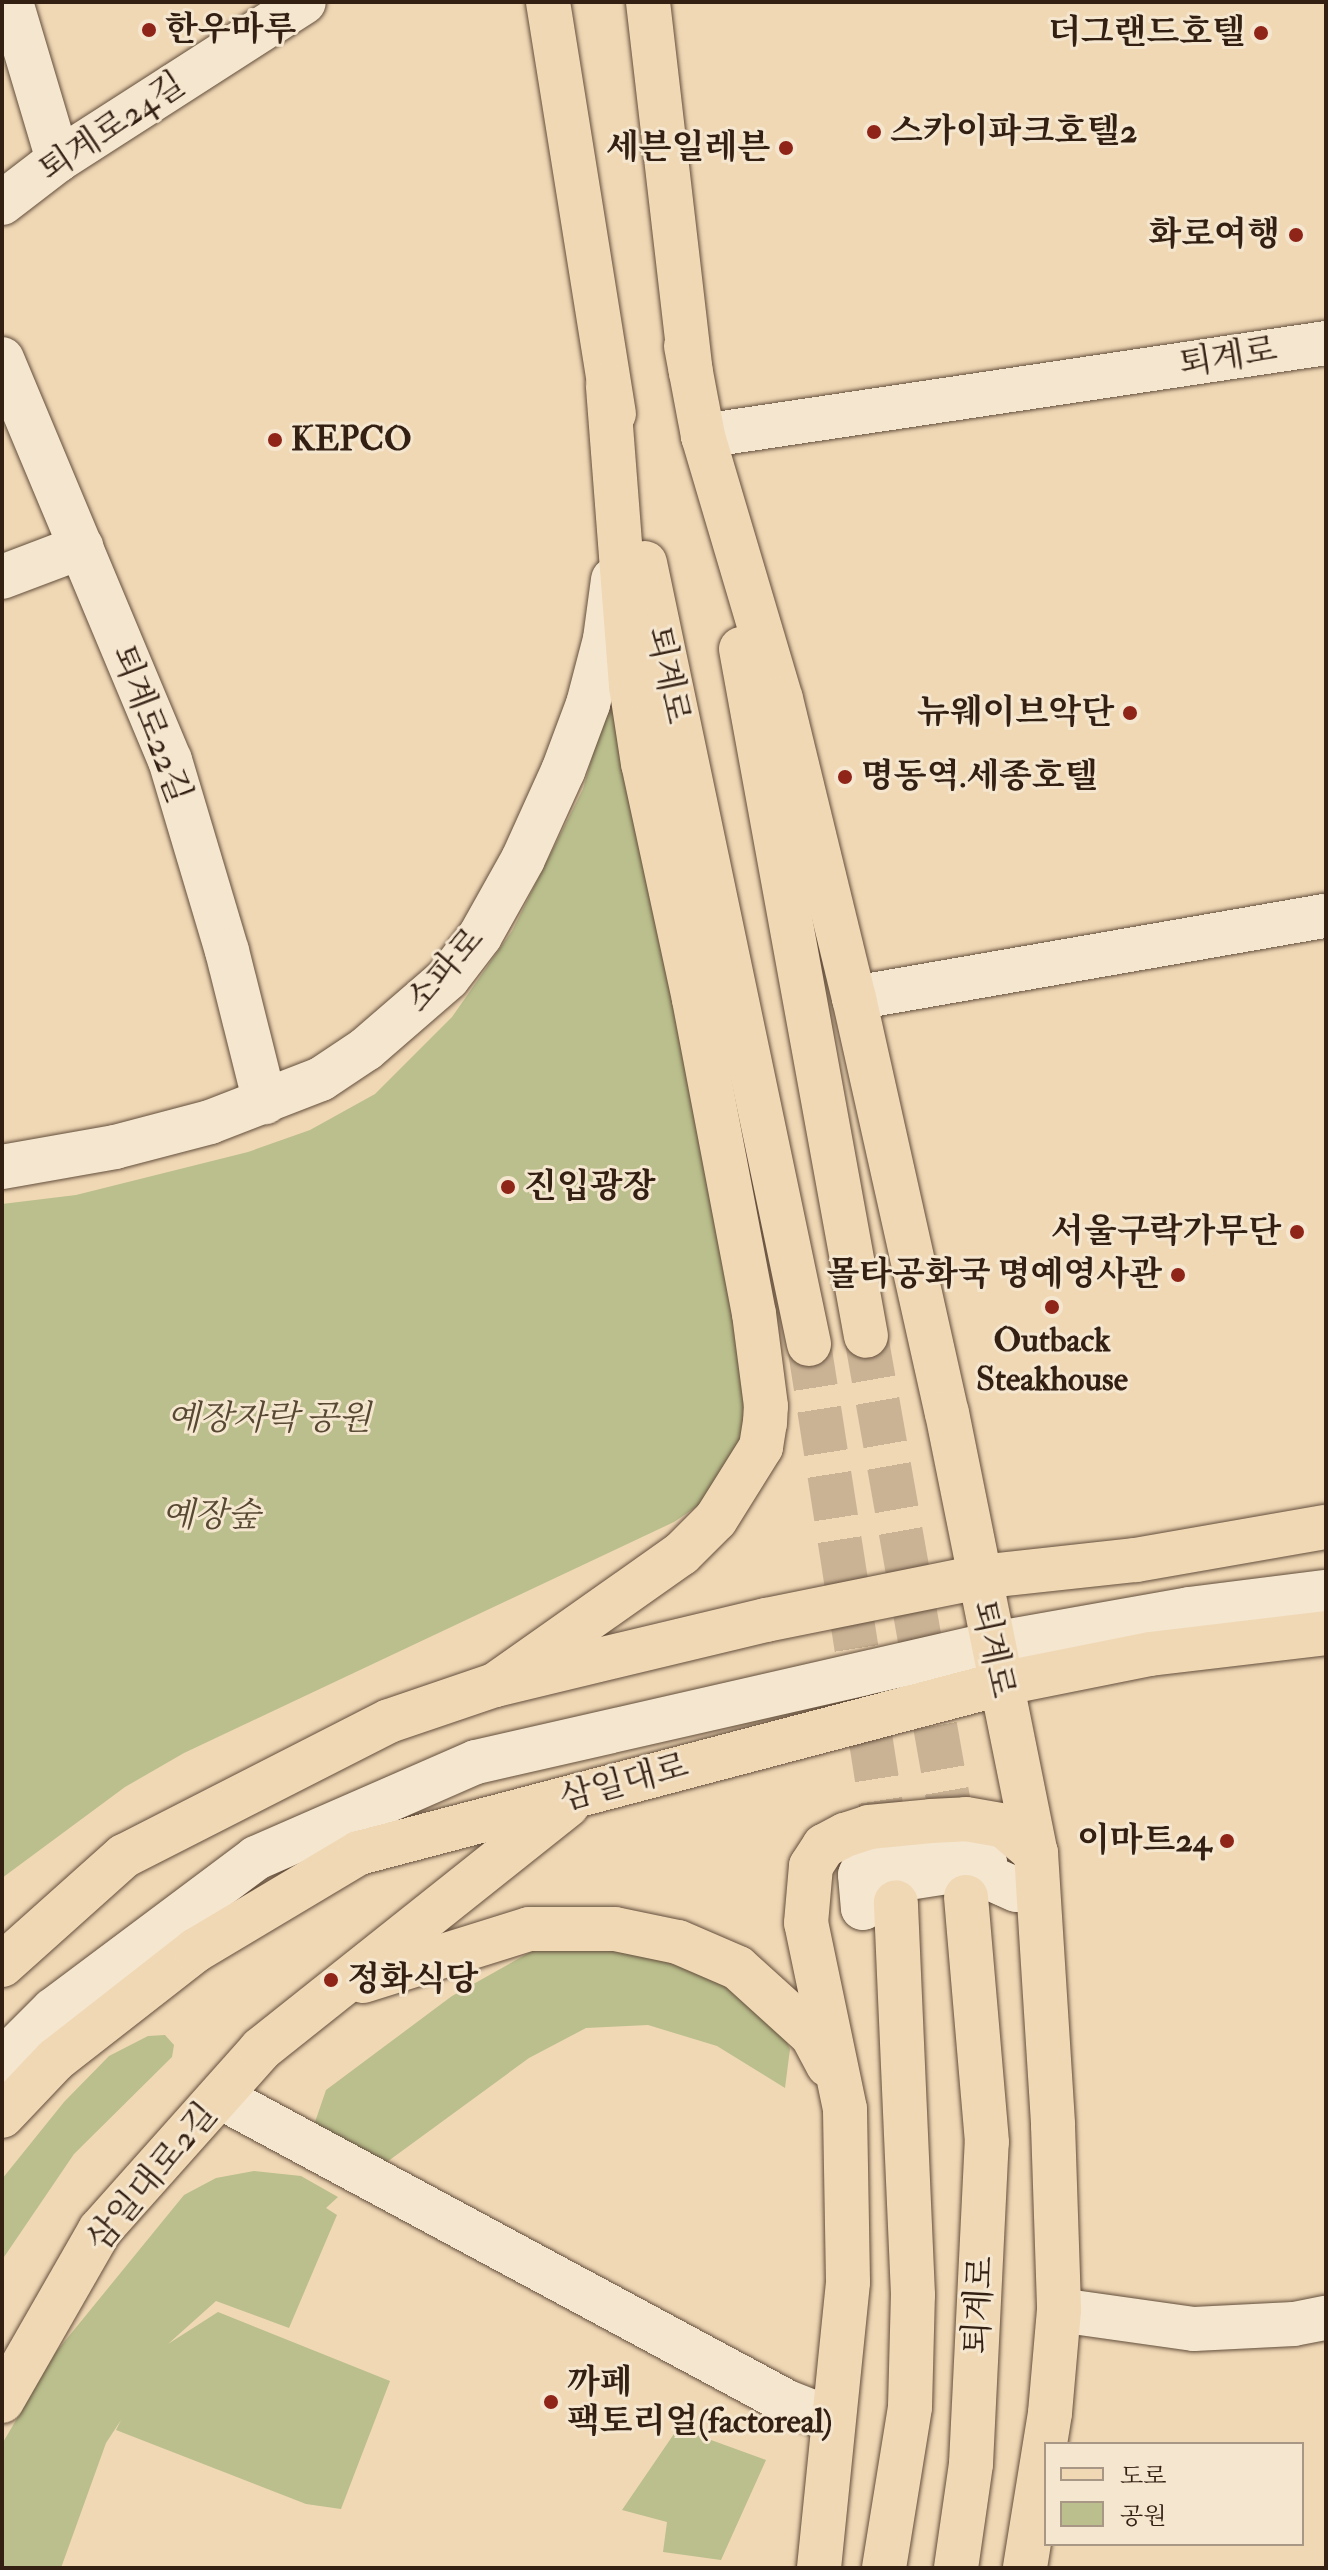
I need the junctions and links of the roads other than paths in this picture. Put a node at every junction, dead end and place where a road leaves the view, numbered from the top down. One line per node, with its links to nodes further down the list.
1 (11, 2): 5 (street)
2 (304, 2): 5 (street, 퇴계로24길)
3 (548, 2): 10 (main road, 퇴계로)
4 (648, 2): 8 (main road, 퇴계로)
5 (58, 160): 6 (street, 퇴계로24길)
6 (2, 203)
7 (1326, 343): 11 (street, 퇴계로)
8 (686, 346): 11 (main road, 퇴계로); 19 (main road, 퇴계로)
9 (2, 359): 13 (street, 퇴계로22길)
10 (608, 385): 12 (main road); 20 (main road, 퇴계로)
11 (703, 436): 16 (main road, 퇴계로)
12 (619, 514): 17 (street, 소파로); 28 (main road)
13 (81, 547): 14 (street); 17 (street, 퇴계로22길)
14 (2, 577)
15 (1326, 916): 16 (street)
16 (854, 998): 24 (main road, 퇴계로)
17 (265, 1102): 18 (street, 소파로)
18 (6, 1165)
19 (866, 1336)
20 (809, 1344)
21 (1326, 1527): 22 (main road)
22 (1265, 1537): 23 (street); 24 (main road)
23 (1326, 1544)
24 (979, 1577): 27 (main road, 퇴계로); 28 (main road)
25 (1326, 1592): 27 (street, 삼일대로)
26 (1326, 1633): 27 (main road, 삼일대로)
27 (996, 1664): 29 (main road, 삼일대로); 30 (main road, 퇴계로); 35 (street, 삼일대로)
28 (495, 1685): 33 (main road)
29 (582, 1793): 34 (main road, 삼일대로2길); 38 (main road, 삼일대로)
30 (1036, 1853): 37 (main road); 39 (main road, 퇴계로)
31 (966, 1897): 47 (main road, 퇴계로)
32 (896, 1902): 46 (main road, 퇴계로)
33 (2, 1965)
34 (342, 1988): 36 (main road, 삼일대로2길); 37 (main road)
35 (2, 2061)
36 (220, 2097): 41 (main road, 삼일대로2길); 42 (street)
37 (845, 2109): 42 (main road)
38 (2, 2116)
39 (1059, 2310): 40 (street); 43 (main road, 퇴계로)
40 (1326, 2318)
41 (2, 2401)
42 (833, 2420): 45 (main road)
43 (1045, 2442)
44 (1044, 2450): 48 (main road, 퇴계로)
45 (819, 2568)
46 (884, 2568)
47 (956, 2568)
48 (1025, 2568)

